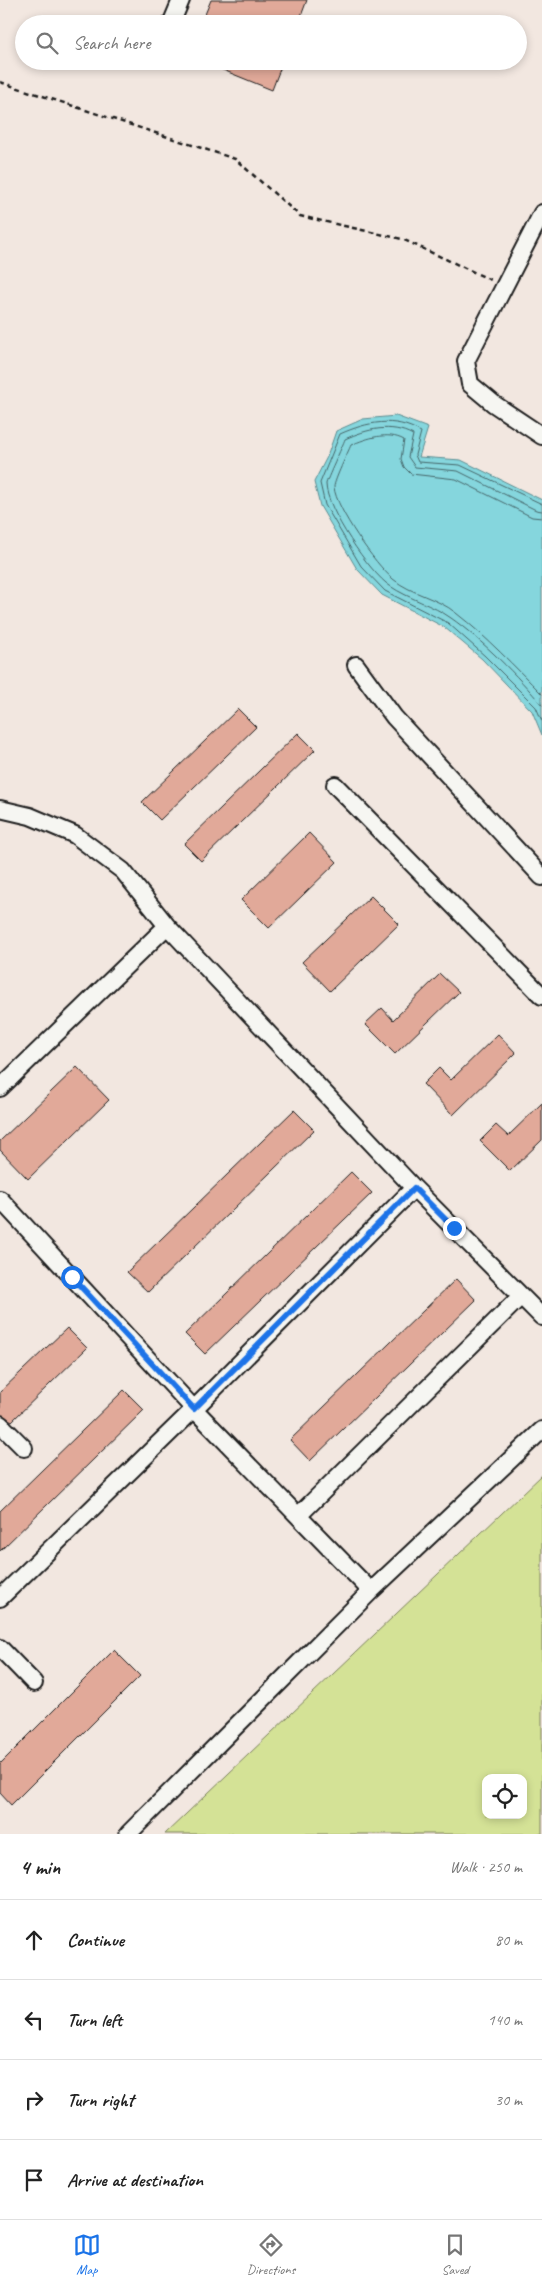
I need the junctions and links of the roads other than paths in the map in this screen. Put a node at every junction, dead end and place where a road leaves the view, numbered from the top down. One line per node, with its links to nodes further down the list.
1 (181, 0): 2 (lane)
2 (175, 15)
3 (542, 213): 4 (lane)
4 (542, 436)
5 (356, 665): 8 (lane)
6 (335, 785): 10 (lane)
7 (0, 809): 9 (lane)
8 (542, 877)
9 (167, 926): 11 (lane); 12 (lane)
10 (542, 996)
11 (0, 1088)
12 (414, 1188): 14 (lane); 16 (lane)
13 (0, 1199): 16 (lane)
14 (521, 1296): 15 (lane); 20 (lane)
15 (542, 1318)
16 (194, 1409): 20 (lane); 22 (lane)
17 (0, 1424): 19 (lane)
18 (542, 1430): 21 (lane)
19 (24, 1448)
20 (298, 1516): 21 (lane)
21 (372, 1591): 25 (lane)
22 (0, 1598)
23 (0, 1648): 24 (lane)
24 (34, 1683)
25 (128, 1834)

